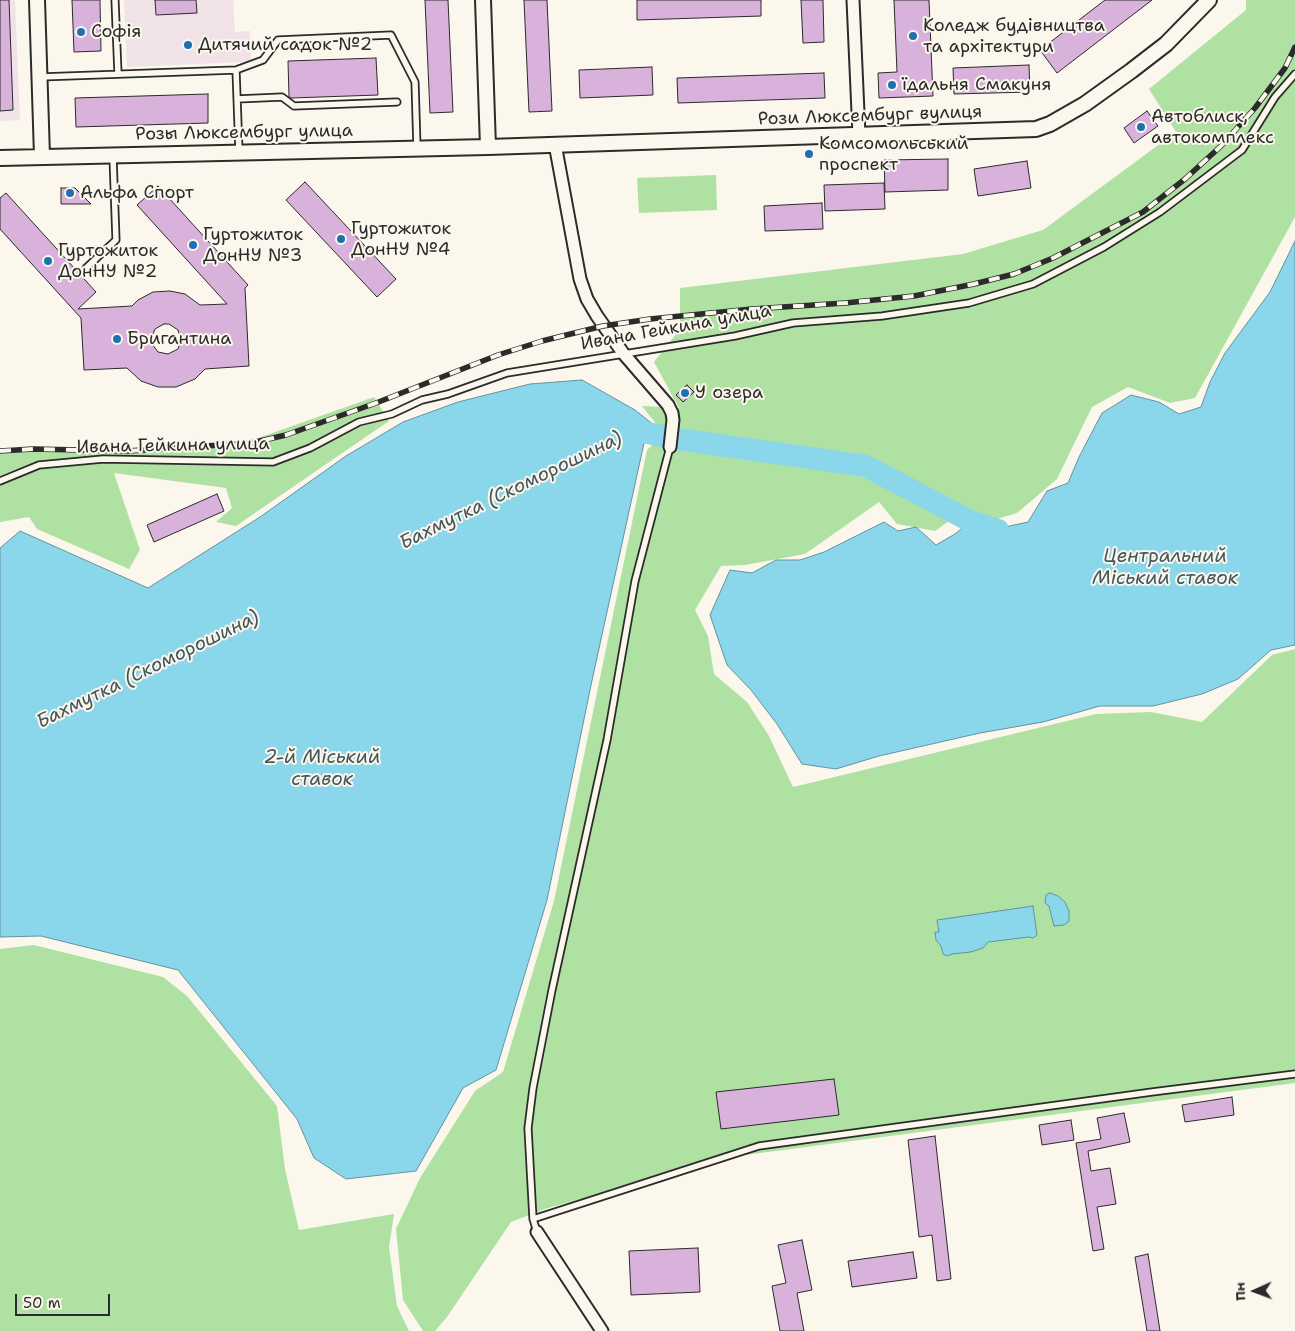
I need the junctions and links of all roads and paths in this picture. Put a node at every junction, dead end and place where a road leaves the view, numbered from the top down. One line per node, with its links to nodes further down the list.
1 (37, 0): 9 (street)
2 (115, 0): 7 (lane)
3 (483, 0): 14 (street)
4 (853, 0): 12 (street)
5 (1209, 0): 12 (street, Рози Люксембург вулиця)
6 (236, 70): 7 (lane); 10 (lane); 15 (lane)
7 (118, 74): 9 (lane)
8 (1295, 74): 21 (lane, Ивана Гейкина улица)
9 (40, 77): 18 (street)
10 (237, 99): 11 (lane); 16 (lane)
11 (397, 102)
12 (859, 135): 13 (street, Рози Люксембург вулиця)
13 (555, 144): 14 (street, Рози Люксембург вулиця); 21 (street)
14 (488, 147): 15 (street, Розы Люксембург улица)
15 (417, 148): 16 (street, Розы Люксембург улица)
16 (239, 152): 17 (street, Розы Люксембург улица)
17 (113, 155): 18 (street, Розы Люксембург улица); 20 (lane)
18 (42, 156): 19 (street, Розы Люксембург улица)
19 (0, 158)
20 (86, 268)
21 (623, 353): 22 (street); 23 (lane, Ивана Гейкина улица)
22 (670, 447): 25 (lane)
23 (0, 481)
24 (1295, 1074): 25 (lane)
25 (533, 1219): 26 (lane)
26 (537, 1232): 27 (street)
27 (602, 1331)

